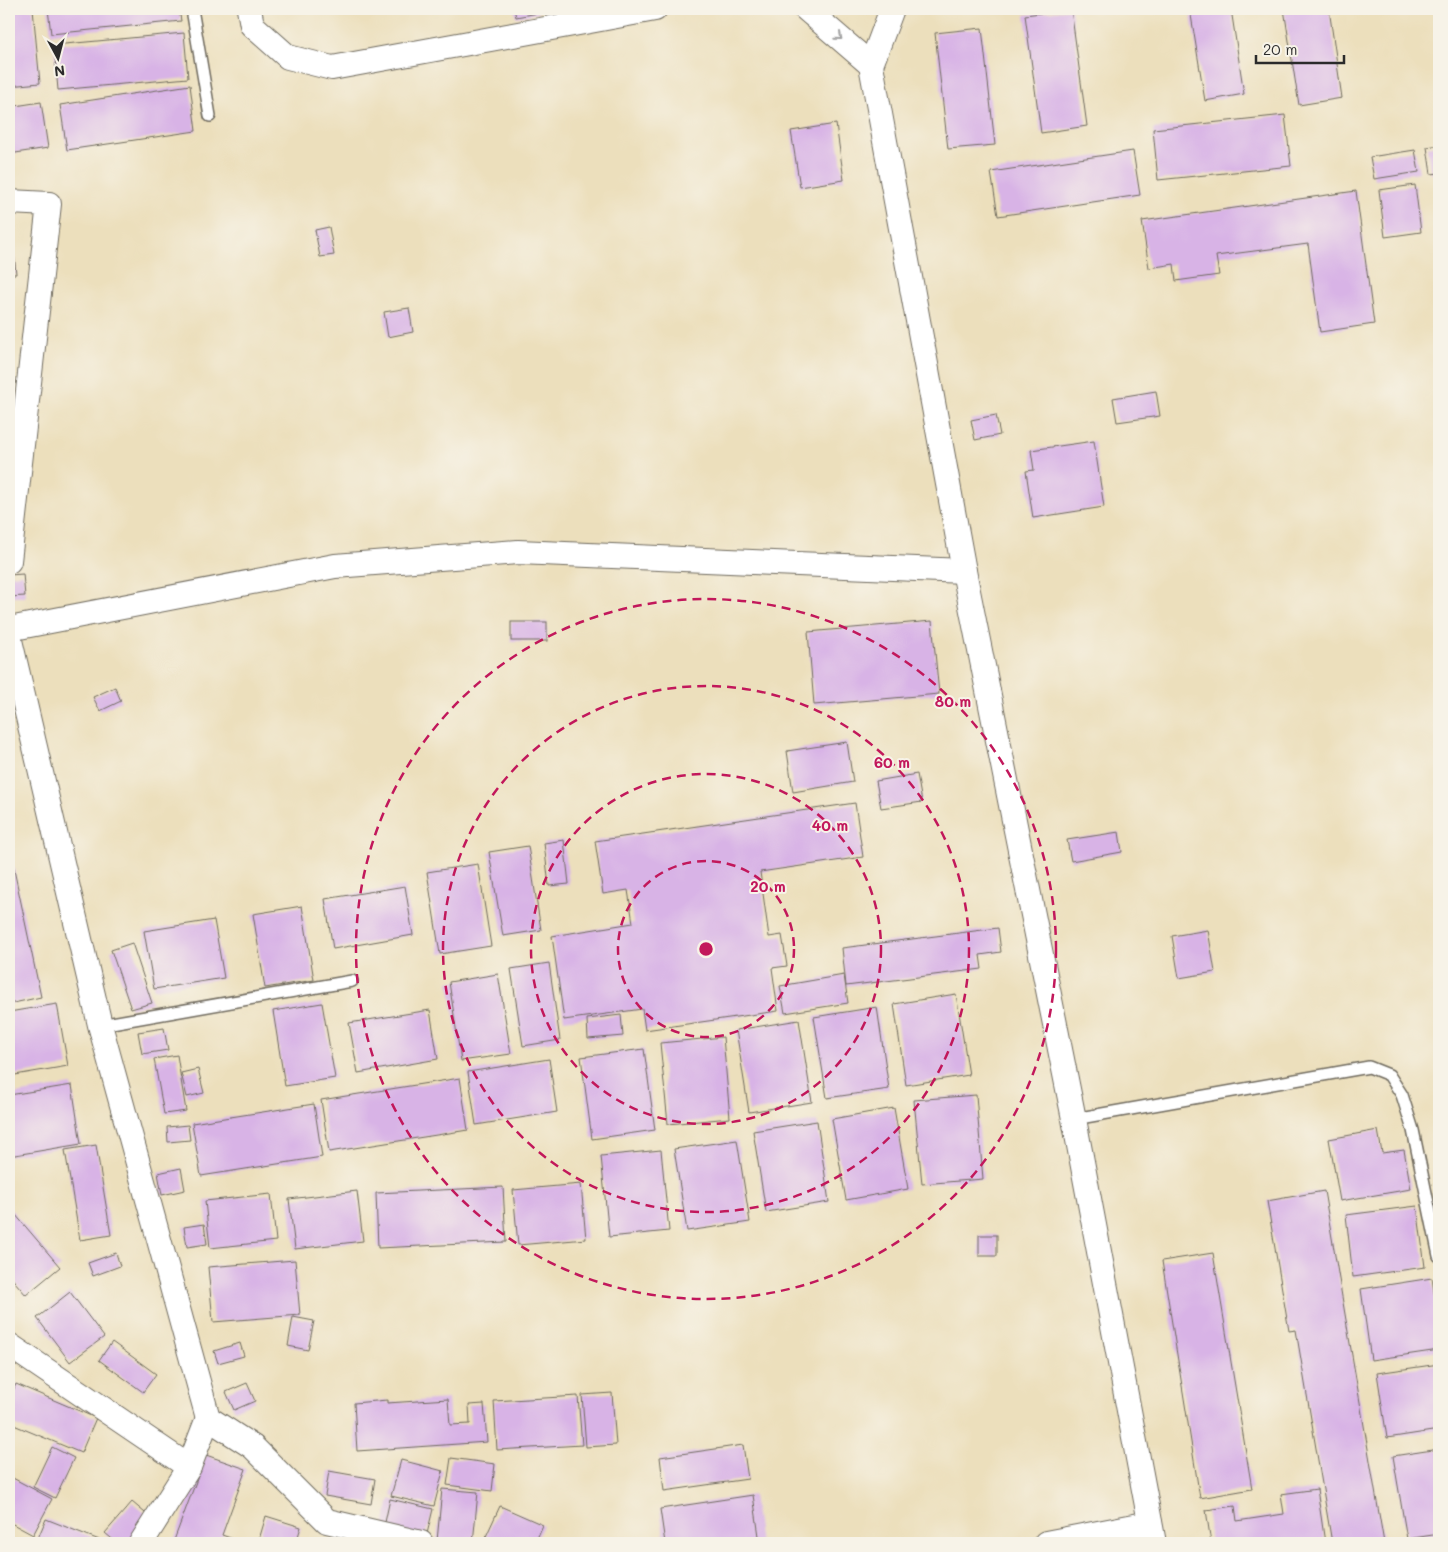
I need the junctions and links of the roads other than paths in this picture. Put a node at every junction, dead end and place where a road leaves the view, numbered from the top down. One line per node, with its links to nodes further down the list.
1 (192, 9): 7 (lane)
2 (249, 9): 3 (street)
3 (655, 9)
4 (806, 9): 6 (street, one-way to 6)
5 (892, 9): 6 (street)
6 (871, 65): 10 (street)
7 (210, 116)
8 (9, 202): 9 (street)
9 (9, 561)
10 (964, 570): 11 (street); 15 (street)
11 (9, 629)
12 (9, 636): 14 (street)
13 (352, 980): 14 (lane)
14 (100, 1025): 18 (street)
15 (1074, 1119): 16 (lane); 20 (street)
16 (1439, 1256)
17 (9, 1345): 19 (street)
18 (208, 1418): 19 (street); 22 (street)
19 (190, 1467): 21 (street)
20 (1152, 1533): 23 (street)
21 (141, 1543)
22 (421, 1543)
23 (1046, 1543)

